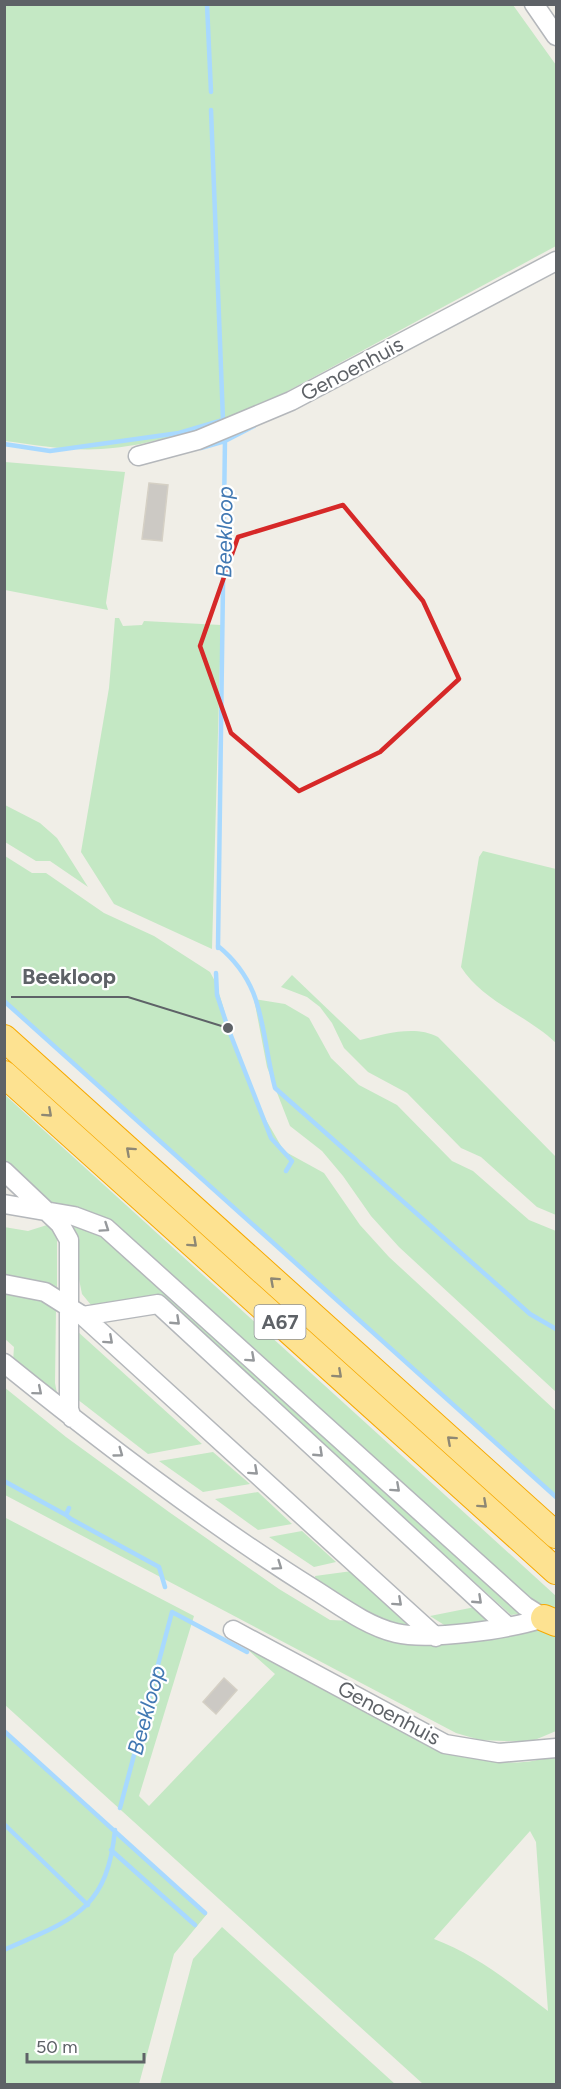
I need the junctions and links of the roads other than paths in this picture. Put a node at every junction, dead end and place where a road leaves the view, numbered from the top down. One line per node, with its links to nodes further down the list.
1 (534, 4): 2 (street)
2 (556, 36)
3 (556, 261): 4 (street, Genoenhuis)
4 (138, 456)
5 (4, 1038): 14 (highway, A67, one-way to 5)
6 (4, 1074): 15 (highway, A67, one-way to 15)
7 (4, 1171): 9 (street)
8 (4, 1204): 9 (street, A67)
9 (49, 1213): 11 (street); 16 (street, A67, one-way to 16)
10 (4, 1284): 11 (street)
11 (76, 1312): 13 (street); 17 (street, one-way to 17); 19 (street, one-way to 19)
12 (4, 1363): 13 (street, A67, one-way to 13)
13 (72, 1418): 19 (street, A67, one-way to 19)
14 (556, 1535)
15 (556, 1571)
16 (550, 1621): 17 (street, A67)
17 (506, 1625): 19 (street, A67)
18 (233, 1630): 20 (street, Genoenhuis)
19 (436, 1637)
20 (556, 1748)

